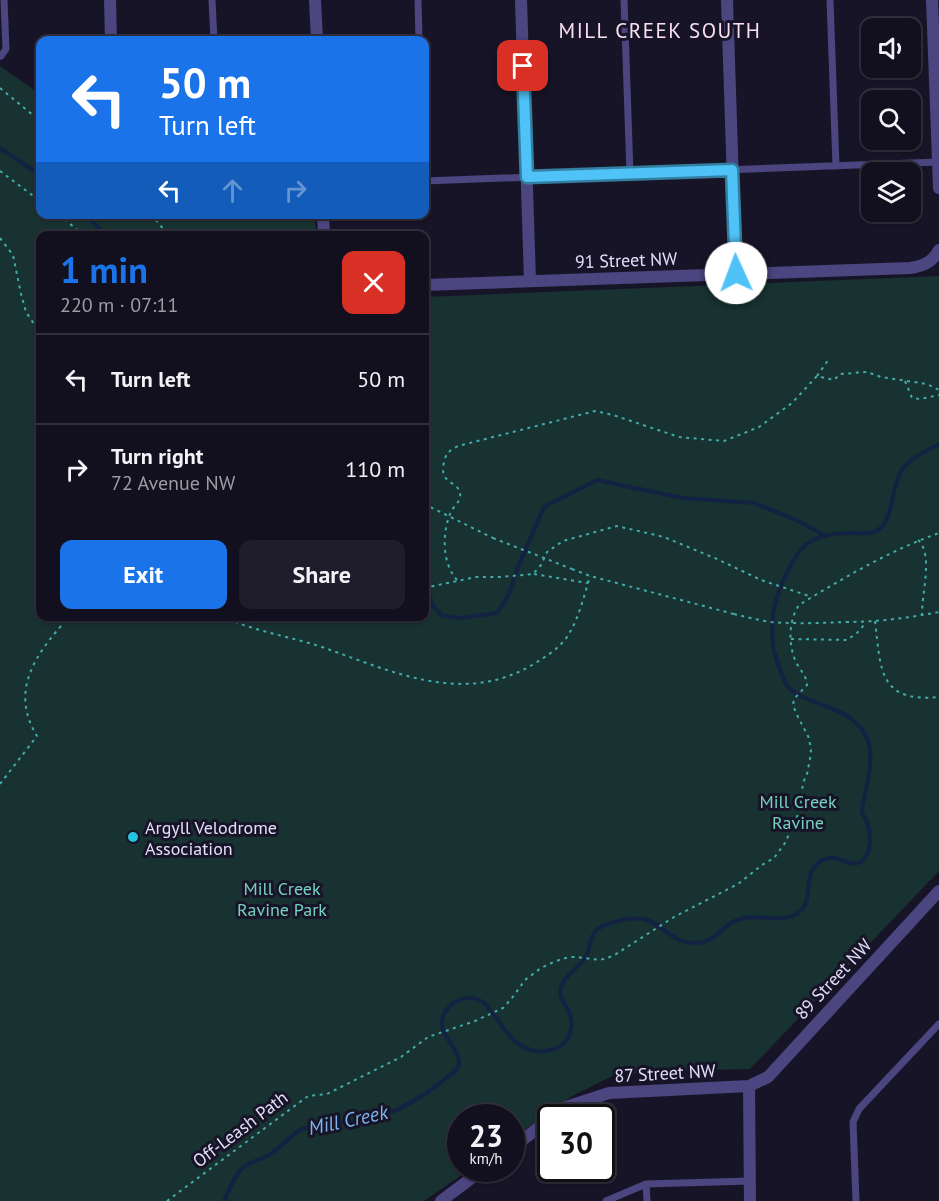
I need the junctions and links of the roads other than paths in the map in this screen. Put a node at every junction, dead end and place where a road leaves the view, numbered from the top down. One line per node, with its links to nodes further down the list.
1 (4, 0): 15 (lane)
2 (110, 0): 11 (street)
3 (212, 0): 12 (lane)
4 (315, 0): 13 (street)
5 (418, 0): 14 (lane)
6 (521, 0): 21 (street)
7 (624, 0): 20 (lane)
8 (726, 0): 18 (street)
9 (830, 0): 17 (lane)
10 (932, 0): 16 (street)
11 (111, 36)
12 (214, 36)
13 (317, 36)
14 (419, 36)
15 (1, 56)
16 (937, 84): 19 (street)
17 (836, 166): 18 (lane); 19 (lane)
18 (732, 170): 20 (lane); 25 (street)
19 (939, 171): 23 (street)
20 (630, 173): 21 (lane)
21 (527, 177): 22 (lane); 26 (street)
22 (429, 181)
23 (939, 188)
24 (936, 254): 25 (street, 91 Street NW)
25 (736, 273): 26 (street, 91 Street NW)
26 (530, 281): 27 (street, 91 Street NW)
27 (429, 285)
28 (939, 891): 30 (street, 89 Street NW)
29 (939, 1024): 41 (lane)
30 (749, 1086): 31 (street, 87 Street NW); 34 (street)
31 (575, 1104)
32 (537, 1129): 33 (street, 87 Street NW)
33 (525, 1138)
34 (750, 1181): 36 (lane); 40 (street)
35 (466, 1182): 37 (street)
36 (646, 1184): 38 (lane); 39 (lane)
37 (441, 1201)
38 (606, 1201)
39 (647, 1201)
40 (750, 1201)
41 (856, 1201)

